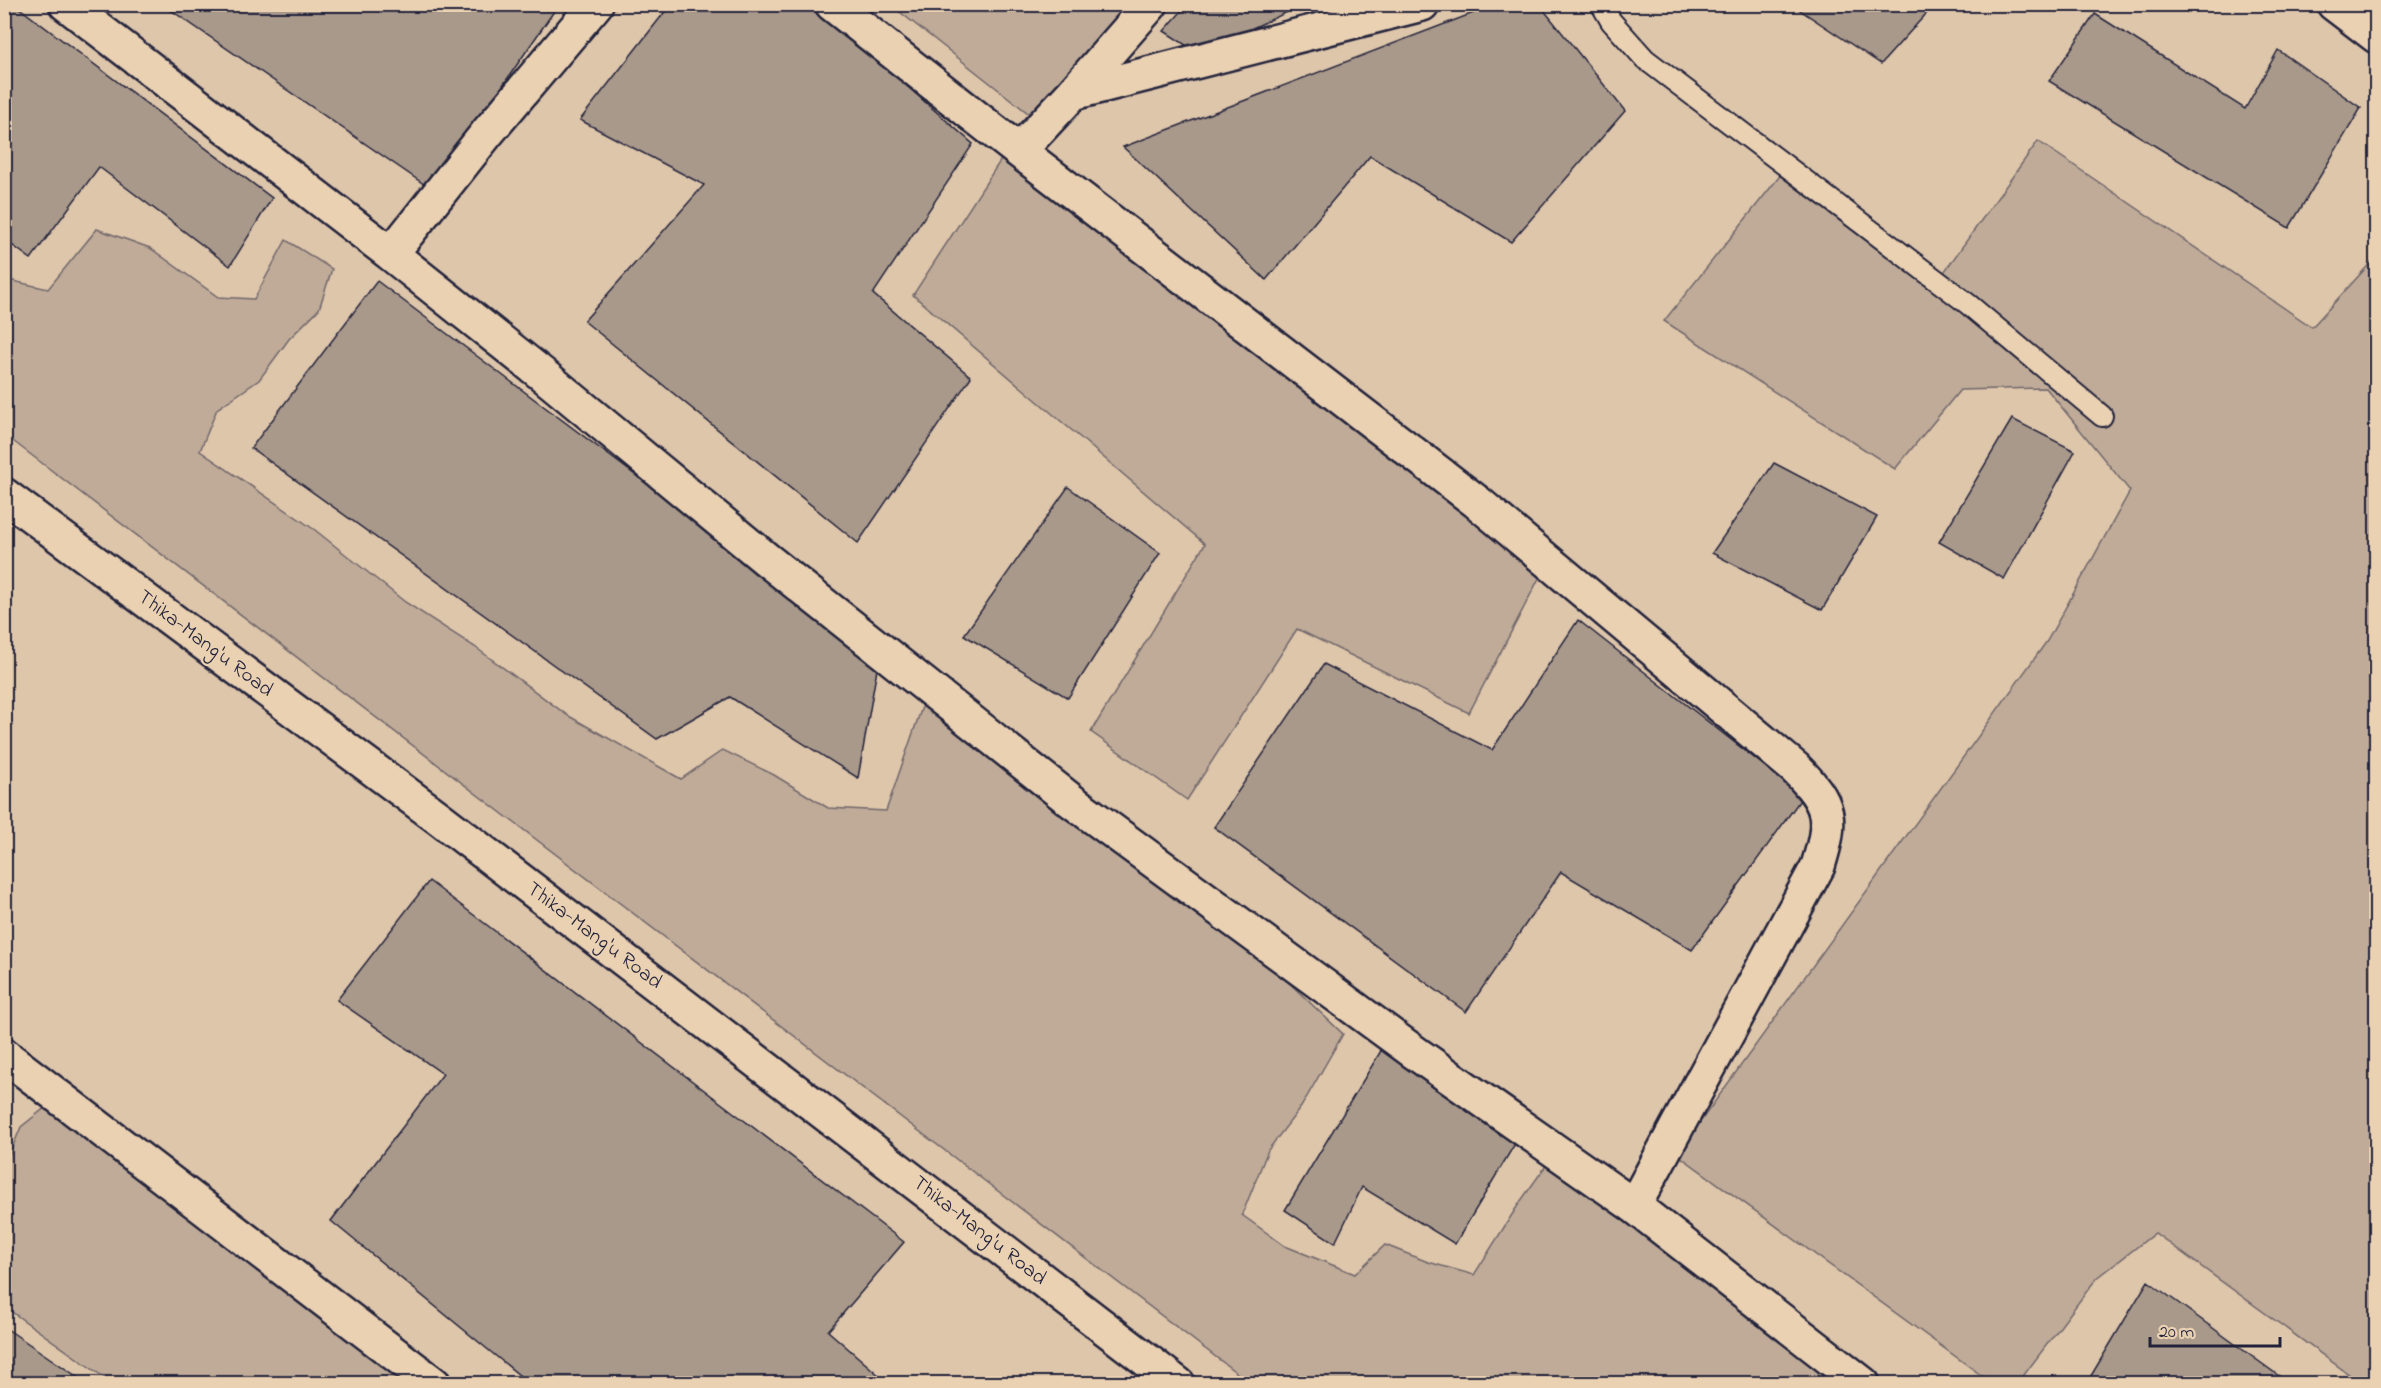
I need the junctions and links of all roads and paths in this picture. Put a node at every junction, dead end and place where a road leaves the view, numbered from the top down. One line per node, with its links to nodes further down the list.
1 (66, 4): 11 (main road)
2 (596, 4): 11 (main road)
3 (832, 4): 10 (main road)
4 (1151, 4): 9 (main road)
5 (1422, 4): 9 (main road)
6 (1600, 4): 12 (lane)
7 (2334, 4): 8 (main road)
8 (2376, 36)
9 (1073, 93): 10 (main road)
10 (1019, 151): 15 (main road)
11 (392, 254): 15 (main road)
12 (2102, 416)
13 (4, 495): 17 (main road, Thika-Mang'u Road)
14 (4, 1055): 16 (main road)
15 (1634, 1206): 18 (main road)
16 (434, 1383)
17 (1178, 1383)
18 (1863, 1383)

